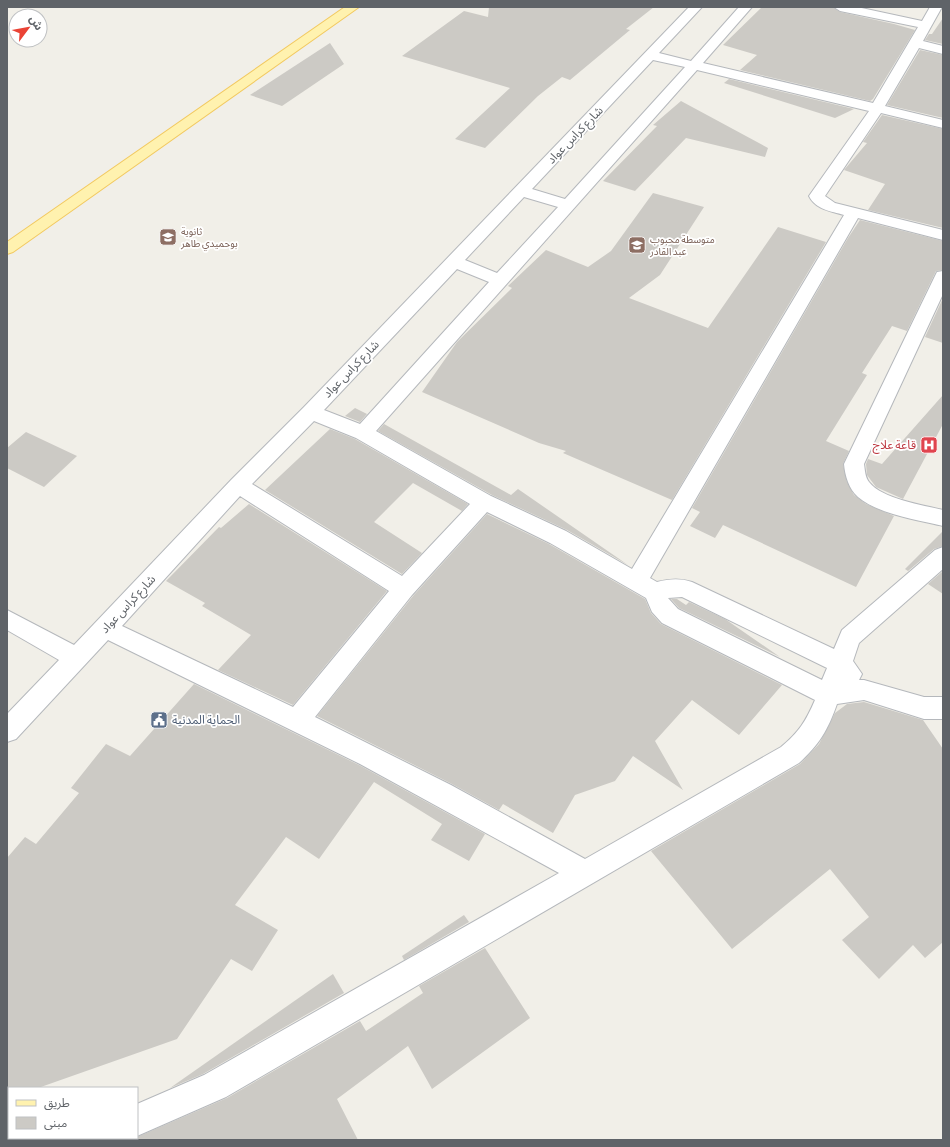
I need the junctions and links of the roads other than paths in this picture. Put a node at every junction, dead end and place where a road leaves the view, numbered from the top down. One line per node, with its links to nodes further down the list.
1 (353, 7): 17 (main road)
2 (696, 7): 9 (street, شارع كراس عواد)
3 (746, 7): 10 (street)
4 (840, 7): 6 (street)
5 (936, 7): 6 (street)
6 (924, 25): 7 (street)
7 (914, 43): 8 (street); 11 (street)
8 (943, 50)
9 (650, 55): 10 (street); 13 (street, شارع كراس عواد)
10 (695, 65): 11 (street); 14 (street)
11 (878, 107): 12 (street); 15 (street)
12 (943, 124)
13 (521, 191): 14 (street); 18 (street, شارع كراس عواد)
14 (569, 205): 20 (street)
15 (853, 213): 16 (street); 27 (street)
16 (943, 235)
17 (7, 249)
18 (454, 262): 20 (street); 21 (street, شارع كراس عواد)
19 (943, 276): 25 (street)
20 (501, 280): 22 (street)
21 (311, 412): 22 (street); 23 (street, شارع كراس عواد)
22 (363, 434): 24 (street)
23 (238, 485): 28 (street); 30 (street, شارع كراس عواد)
24 (484, 502): 27 (street); 28 (street)
25 (943, 518)
26 (943, 556): 32 (street)
27 (646, 587): 32 (street); 34 (street)
28 (404, 589): 36 (street)
29 (7, 619): 31 (street)
30 (105, 628): 31 (street, شارع كراس عواد); 36 (street)
31 (76, 658): 37 (street, شارع كراس عواد)
32 (839, 663): 33 (street); 34 (street)
33 (864, 690): 34 (street); 35 (street)
34 (829, 694): 38 (street)
35 (943, 708)
36 (297, 721): 38 (street)
37 (7, 731)
38 (584, 873): 39 (street)
39 (138, 1120)

